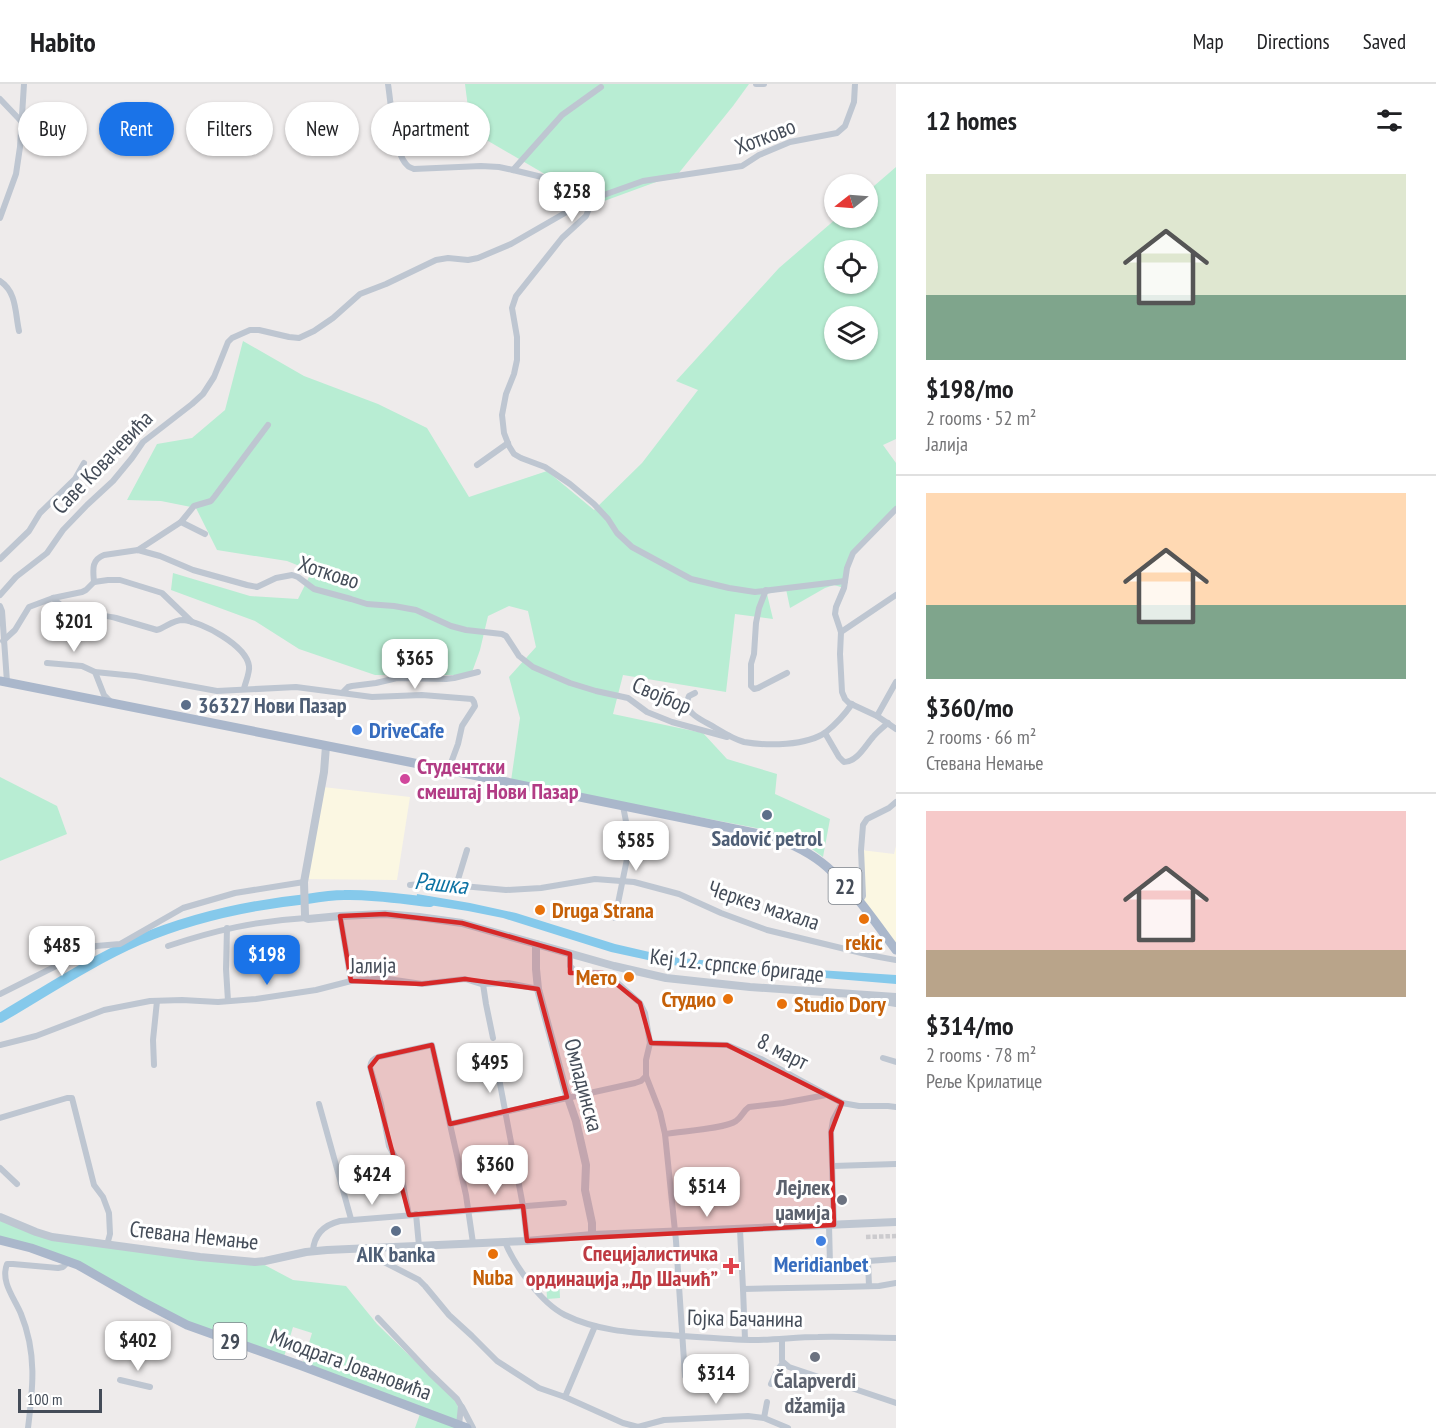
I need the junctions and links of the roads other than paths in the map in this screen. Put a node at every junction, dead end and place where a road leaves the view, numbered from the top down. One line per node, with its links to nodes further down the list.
1 (24, 84): 8 (street)
2 (388, 84): 11 (street)
3 (756, 84): 4 (street)
4 (764, 84)
5 (855, 84): 12 (street, Хотково)
6 (601, 87): 11 (street)
7 (0, 99): 9 (street)
8 (23, 102)
9 (18, 118)
10 (18, 153): 13 (street)
11 (513, 170): 12 (street)
12 (584, 202): 15 (street, Хотково); 18 (street)
13 (0, 218)
14 (0, 281): 16 (street)
15 (250, 330): 29 (street, Саве Ковачевића)
16 (19, 331)
17 (268, 425): 22 (street)
18 (508, 443): 20 (street); 28 (street)
19 (84, 463): 25 (street, Саве Ковачевића)
20 (477, 465)
21 (896, 509): 26 (street)
22 (181, 522): 23 (street); 24 (street)
23 (205, 534)
24 (138, 550): 27 (street); 39 (street, Хотково)
25 (0, 559)
26 (845, 581): 28 (street); 34 (street)
27 (94, 582): 31 (street); 33 (street)
28 (766, 590): 40 (street)
29 (0, 595)
30 (896, 595): 34 (street)
31 (53, 598): 33 (street); 35 (street)
32 (0, 606): 35 (street)
33 (192, 623): 43 (street)
34 (841, 632): 47 (street)
35 (3, 641): 41 (street)
36 (46, 663): 37 (street)
37 (94, 672): 43 (street); 46 (street)
38 (478, 672): 44 (street)
39 (548, 673): 52 (street, Својбор)
40 (787, 673)
41 (4, 682): 46 (main road, 22)
42 (896, 682): 48 (street)
43 (244, 689): 44 (street)
44 (342, 693): 54 (street)
45 (695, 693): 52 (street, Својбор)
46 (111, 702): 53 (main road, 22)
47 (852, 704): 48 (street); 51 (street, Својбор)
48 (877, 716): 49 (street)
49 (888, 723): 50 (street); 51 (street)
50 (896, 729)
51 (825, 733): 52 (street, Својбор)
52 (729, 736)
53 (326, 746): 54 (main road, 22); 60 (street)
54 (448, 771): 56 (main road, 22)
55 (896, 802): 62 (street)
56 (623, 806): 58 (street); 62 (main road, 22)
57 (467, 850): 61 (street)
58 (622, 881): 61 (street, Черкез махала); 65 (street); 71 (street, Черкез махала)
59 (410, 885): 61 (street, Черкез махала)
60 (304, 886): 63 (street); 75 (street)
61 (456, 886)
62 (859, 902): 69 (main road, 22)
63 (306, 915): 64 (street, Кеј 12. српске бригаде); 66 (street, Кеј 12. српске бригаде)
64 (340, 916): 67 (street, Кеј 12. српске бригаде); 72 (street)
65 (615, 918)
66 (227, 928): 68 (street); 79 (street)
67 (536, 944): 70 (street, Кеј 12. српске бригаде); 74 (street, Омладинска)
68 (168, 946)
69 (896, 950)
70 (570, 954): 76 (street, Кеј 12. српске бригаде); 82 (street, Кеј 12. српске бригаде)
71 (896, 960)
72 (351, 981): 73 (street, Јалија); 79 (street, Јалија)
73 (483, 984): 74 (street, Јалија); 81 (street)
74 (538, 989): 90 (street, Омладинска)
75 (0, 994)
76 (866, 995): 77 (street, Кеј 12. српске бригаде); 80 (street, Кеј 12. српске бригаде)
77 (896, 997)
78 (157, 1001): 79 (street, Јалија); 83 (street, Јалија); 86 (street)
79 (228, 1001)
80 (896, 1003)
81 (493, 1038)
82 (650, 1043): 88 (street); 89 (street, 8. март)
83 (0, 1044)
84 (883, 1058): 85 (street)
85 (896, 1062)
86 (154, 1065)
87 (498, 1073): 94 (street)
88 (646, 1076): 90 (street); 97 (street)
89 (827, 1095): 91 (street, 8. март); 97 (street)
90 (568, 1097): 94 (street); 112 (street, Омладинска)
91 (842, 1103): 93 (street, 8. март); 99 (street)
92 (319, 1104): 107 (street)
93 (896, 1107)
94 (506, 1112): 96 (street); 103 (street)
95 (0, 1118): 117 (street, Стевана Немање)
96 (450, 1124): 104 (street); 105 (street)
97 (665, 1134): 111 (street)
98 (896, 1164): 99 (street)
99 (833, 1166): 109 (street)
100 (0, 1168): 101 (street)
101 (16, 1184)
102 (564, 1203): 103 (street)
103 (523, 1206): 104 (street); 114 (street)
104 (468, 1210): 105 (street); 116 (street)
105 (413, 1215): 107 (street); 118 (street)
106 (0, 1216): 117 (street, Стевана Немање)
107 (351, 1219): 120 (street)
108 (896, 1222): 109 (street, Стевана Немање)
109 (831, 1225): 110 (street, Стевана Немање); 123 (street)
110 (740, 1230): 111 (street, Стевана Немање); 126 (street)
111 (675, 1233): 112 (street, Стевана Немање); 129 (street)
112 (592, 1235): 114 (street, Стевана Немање)
113 (0, 1240): 122 (main road, Миодрага Јовановића / 29)
114 (527, 1241): 115 (street, Стевана Немање)
115 (505, 1242): 116 (street, Стевана Немање); 128 (street, Гојка Бачанина)
116 (473, 1243): 118 (street, Стевана Немање)
117 (107, 1245): 120 (street, Стевана Немање)
118 (418, 1246): 119 (street, Стевана Немање)
119 (370, 1248): 120 (street, Стевана Немање); 138 (street)
120 (313, 1251)
121 (896, 1259): 125 (street)
122 (69, 1261): 143 (main road, Миодрага Јовановића / 29); 145 (street)
123 (830, 1265)
124 (896, 1283): 125 (street)
125 (869, 1286): 126 (street)
126 (743, 1289): 132 (street)
127 (378, 1318): 141 (street, Миодрага Јовановића)
128 (595, 1326): 129 (street, Гојка Бачанина); 138 (street)
129 (683, 1336): 132 (street, Гојка Бачанина); 134 (street)
130 (896, 1338): 131 (street, Гојка Бачанина)
131 (782, 1339): 132 (street, Гојка Бачанина); 133 (street)
132 (745, 1340)
133 (783, 1363): 136 (street); 140 (street)
134 (685, 1376)
135 (120, 1380): 137 (street)
136 (771, 1384)
137 (150, 1387)
138 (565, 1397): 144 (street)
139 (767, 1402): 142 (street)
140 (896, 1403)
141 (461, 1406): 143 (street, Миодрага Јовановића); 146 (street, Миодрага Јовановића)
142 (764, 1418): 144 (street); 147 (street)
143 (463, 1426)
144 (641, 1427)
145 (28, 1428)
146 (473, 1428)
147 (788, 1428)

